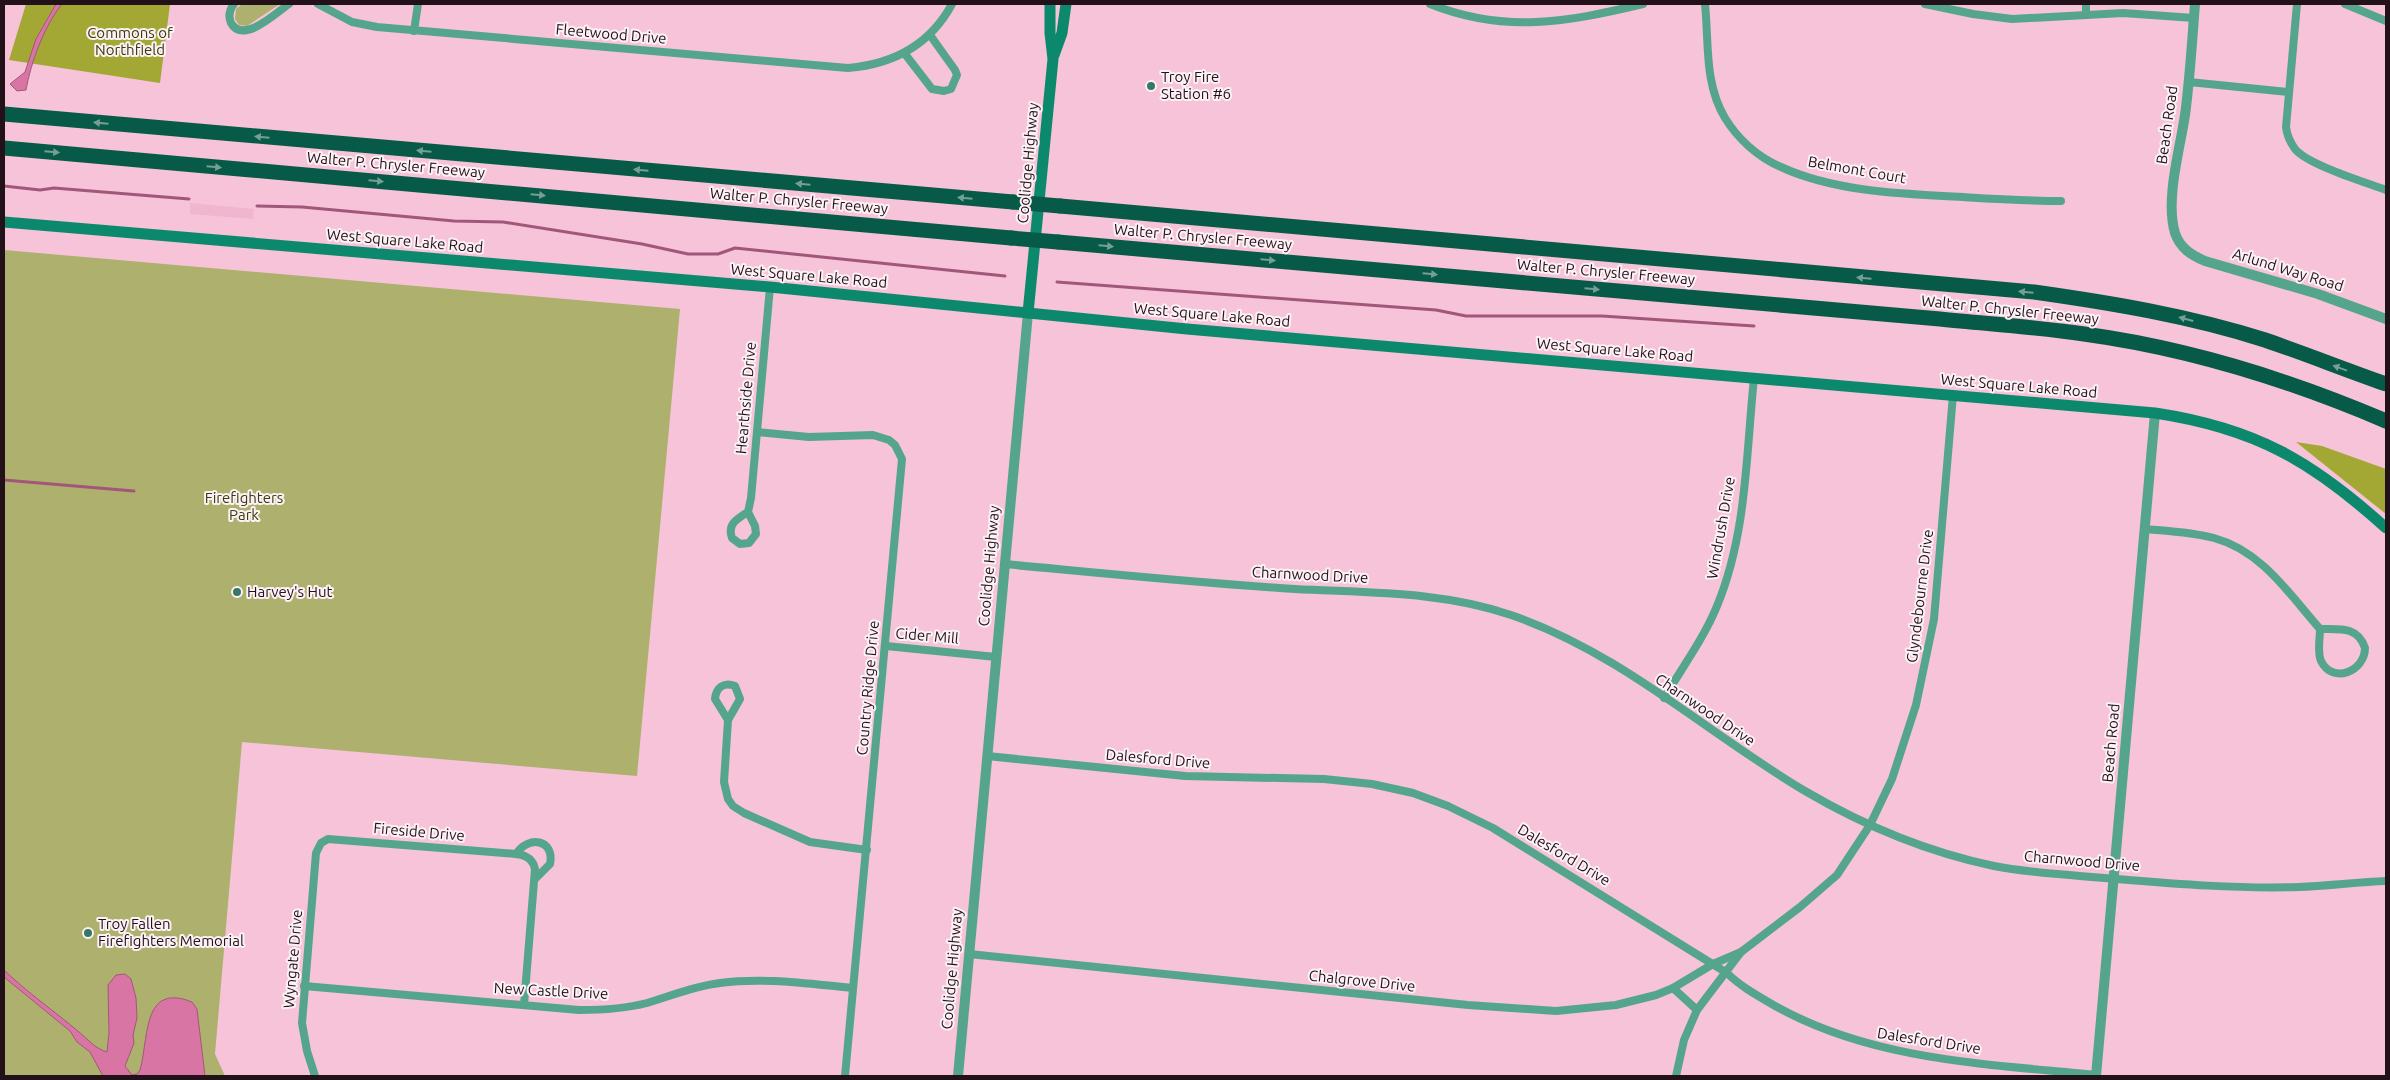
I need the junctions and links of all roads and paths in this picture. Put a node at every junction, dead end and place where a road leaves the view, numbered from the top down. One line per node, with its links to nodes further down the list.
1 (234, 4): 2 (street)
2 (289, 4)
3 (318, 4): 19 (street, Fleetwood Drive)
4 (418, 4): 19 (street)
5 (952, 4): 20 (street, Fleetwood Drive)
6 (1050, 4): 22 (main road, Coolidge Highway)
7 (1066, 4): 22 (main road, Coolidge Highway)
8 (1430, 4): 9 (street)
9 (1640, 4)
10 (1705, 4): 28 (street, Belmont Court)
11 (1925, 4): 16 (street)
12 (2086, 4): 16 (street)
13 (2195, 4): 17 (street, Beach Road)
14 (2298, 4): 24 (street)
15 (2345, 4): 18 (street)
16 (2086, 15): 17 (street)
17 (2194, 18): 23 (street, Beach Road)
18 (2386, 22)
19 (414, 31): 21 (street, Fleetwood Drive)
20 (930, 35): 21 (street, Fleetwood Drive); 21 (street)
21 (905, 54)
22 (1053, 59): 32 (main road, Coolidge Highway)
23 (2189, 82): 24 (street); 30 (street, Beach Road)
24 (2289, 92): 27 (street)
25 (4, 114): 35 (highway, Walter P. Chrysler Freeway, one-way to 25, bridge)
26 (4, 148): 38 (highway, Walter P. Chrysler Freeway, one-way to 38, bridge)
27 (2386, 190)
28 (2061, 201)
29 (4, 222): 31 (main road, West Square Lake Road)
30 (2184, 248): 33 (street, Arlund Way Road)
31 (770, 287): 32 (main road, West Square Lake Road); 39 (street, Hearthside Drive)
32 (1028, 313): 34 (main road, West Square Lake Road); 43 (street, Coolidge Highway)
33 (2386, 319)
34 (1754, 378): 36 (main road, West Square Lake Road); 47 (street, Windrush Drive)
35 (2386, 384)
36 (1953, 395): 37 (main road, West Square Lake Road); 50 (street, Glyndebourne Drive)
37 (2155, 414): 41 (main road, West Square Lake Road); 42 (street, Beach Road)
38 (2386, 421)
39 (757, 432): 40 (street, Hearthside Drive); 45 (street, Country Ridge Drive)
40 (748, 512)
41 (2386, 528)
42 (2145, 529): 44 (street); 54 (street, Beach Road)
43 (1004, 564): 46 (street, Coolidge Highway); 47 (street, Charnwood Drive)
44 (2320, 629): 44 (street)
45 (886, 646): 46 (street, Cider Mill); 52 (street, Country Ridge Drive)
46 (996, 656): 49 (street, Coolidge Highway)
47 (1664, 698): 50 (street, Charnwood Drive)
48 (728, 720): 52 (street)
49 (987, 756): 58 (street, Coolidge Highway); 59 (street, Dalesford Drive)
50 (1870, 825): 54 (street, Charnwood Drive); 57 (street, Glyndebourne Drive)
51 (321, 843): 53 (street, Fireside Drive); 61 (street, Wyngate Drive)
52 (867, 850): 62 (street, Country Ridge Drive)
53 (516, 854): 55 (street, Fireside Drive); 55 (street)
54 (2113, 878): 56 (street, Charnwood Drive); 70 (street, Beach Road)
55 (535, 879): 64 (street, Fireside Drive)
56 (2386, 881)
57 (1741, 952): 59 (street, Chalgrove Drive); 60 (street, Glyndebourne Drive)
58 (969, 954): 63 (street, Chalgrove Drive); 68 (street, Coolidge Highway)
59 (1713, 964): 60 (street, Dalesford Drive); 63 (street, Chalgrove Drive)
60 (1727, 973): 65 (street, Glyndebourne Drive); 70 (street, Dalesford Drive)
61 (304, 986): 64 (street, New Castle Drive); 66 (street, Wyngate Drive)
62 (853, 988): 64 (street, New Castle Drive); 67 (street, Country Ridge Drive)
63 (1673, 988): 65 (street)
64 (524, 1005)
65 (1697, 1010): 69 (street, Glyndebourne Drive)
66 (315, 1076)
67 (845, 1076)
68 (958, 1076)
69 (1676, 1076)
70 (2096, 1076)

